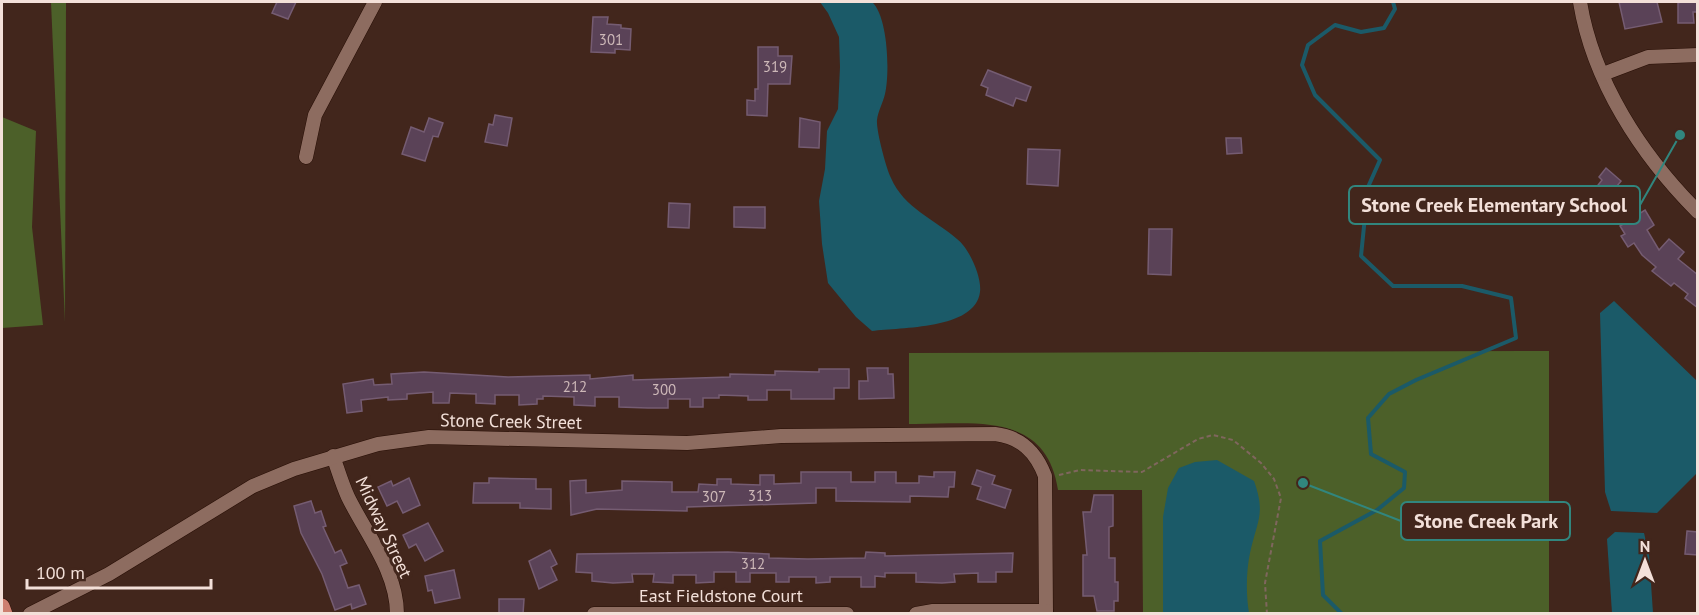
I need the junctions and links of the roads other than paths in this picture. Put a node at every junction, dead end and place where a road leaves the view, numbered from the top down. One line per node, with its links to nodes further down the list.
1 (375, 2): 5 (street)
2 (1580, 2): 4 (street)
3 (1698, 55): 4 (street)
4 (1603, 74): 6 (street)
5 (306, 157)
6 (1698, 212)
7 (333, 456): 9 (street, Stone Creek Street); 11 (street, Stone Creek Street); 12 (street, Midway Street)
8 (2, 606): 10 (main road)
9 (1046, 612): 15 (street)
10 (5, 614)
11 (30, 614)
12 (397, 614)
13 (594, 614): 14 (street, East Fieldstone Court)
14 (847, 614)
15 (916, 614)

